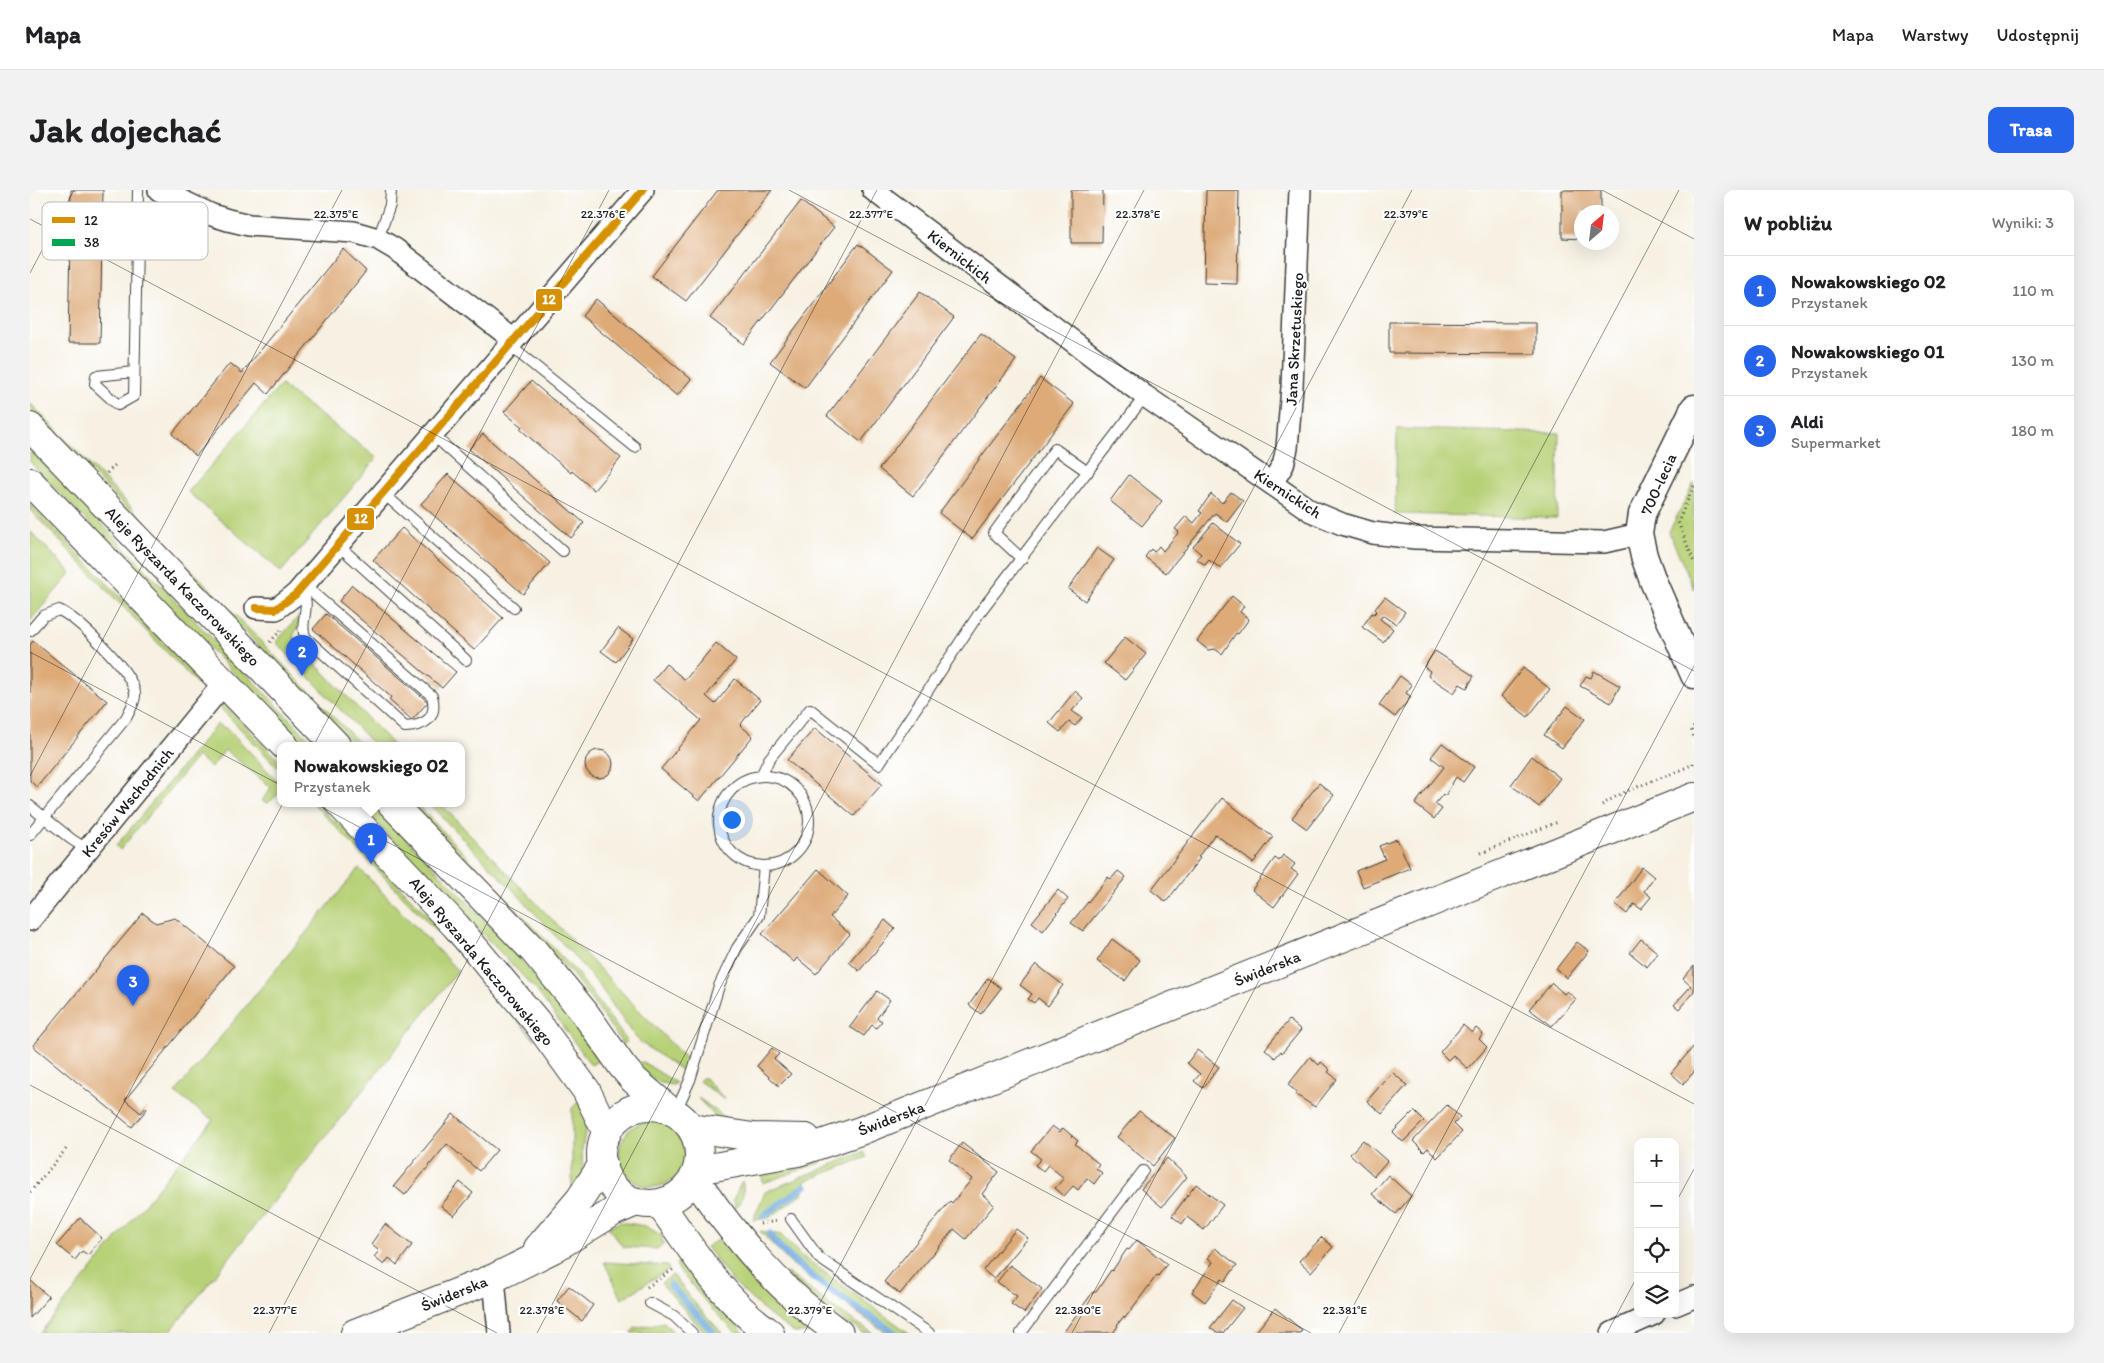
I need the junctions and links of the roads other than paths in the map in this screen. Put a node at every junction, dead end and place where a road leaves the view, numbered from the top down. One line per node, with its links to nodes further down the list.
1 (159, 190): 6 (street)
2 (391, 190): 8 (lane)
3 (643, 190): 10 (street)
4 (873, 190): 12 (street, Kiernickich)
5 (1300, 190): 19 (street, Jana Skrzetuskiego)
6 (184, 202)
7 (208, 213): 8 (street)
8 (378, 239): 10 (street)
9 (136, 260): 11 (lane)
10 (511, 343): 15 (street); 16 (lane)
11 (134, 372)
12 (1146, 396): 17 (lane); 19 (street, Kiernickich)
13 (1694, 408): 21 (street, 700-lecia)
14 (30, 427): 33 (main road, Aleje Ryszarda Kaczorowskiego)
15 (433, 435): 20 (street); 23 (lane)
16 (635, 447)
17 (1088, 472): 24 (lane); 24 (lane)
18 (30, 482): 31 (main road)
19 (1272, 483): 21 (street, Kiernickich)
20 (383, 493): 22 (street); 27 (lane)
21 (1639, 534): 30 (street)
22 (338, 545): 25 (street); 29 (lane)
23 (563, 551)
24 (1022, 559): 34 (lane)
25 (303, 587): 25 (lane); 26 (street)
26 (256, 608)
27 (514, 608)
28 (30, 631): 39 (lane)
29 (466, 660)
30 (1694, 675)
31 (224, 683): 32 (main road); 41 (street, Kresów Wschodnich)
32 (281, 742)
33 (333, 742)
34 (761, 776): 42 (lane); 42 (lane)
35 (1694, 797): 46 (main road, Świderska)
36 (30, 806): 39 (lane)
37 (343, 807): 45 (main road, Aleje Ryszarda Kaczorowskiego)
38 (395, 807): 44 (main road)
39 (44, 817): 40 (lane); 41 (lane)
40 (30, 835)
41 (88, 850): 43 (street, Kresów Wschodnich)
42 (764, 866): 44 (lane)
43 (30, 920)
44 (678, 1117): 45 (main road); 46 (main road, Świderska); 49 (main road)
45 (607, 1132): 47 (main road)
46 (840, 1137): 49 (main road, Świderska)
47 (603, 1164): 50 (main road); 52 (main road, Świderska)
48 (1143, 1171): 64 (lane)
49 (696, 1173): 50 (main road); 62 (main road)
50 (648, 1202): 52 (main road, Świderska); 61 (main road)
51 (791, 1219): 63 (lane)
52 (525, 1262): 53 (main road, Świderska)
53 (494, 1278): 58 (main road, Świderska); 59 (street)
54 (1694, 1297): 56 (street)
55 (650, 1303): 60 (lane)
56 (1679, 1303)
57 (1645, 1318): 65 (street)
58 (355, 1333)
59 (498, 1333)
60 (692, 1333)
61 (770, 1333)
62 (839, 1333)
63 (929, 1333)
64 (1022, 1333)
65 (1612, 1333)

